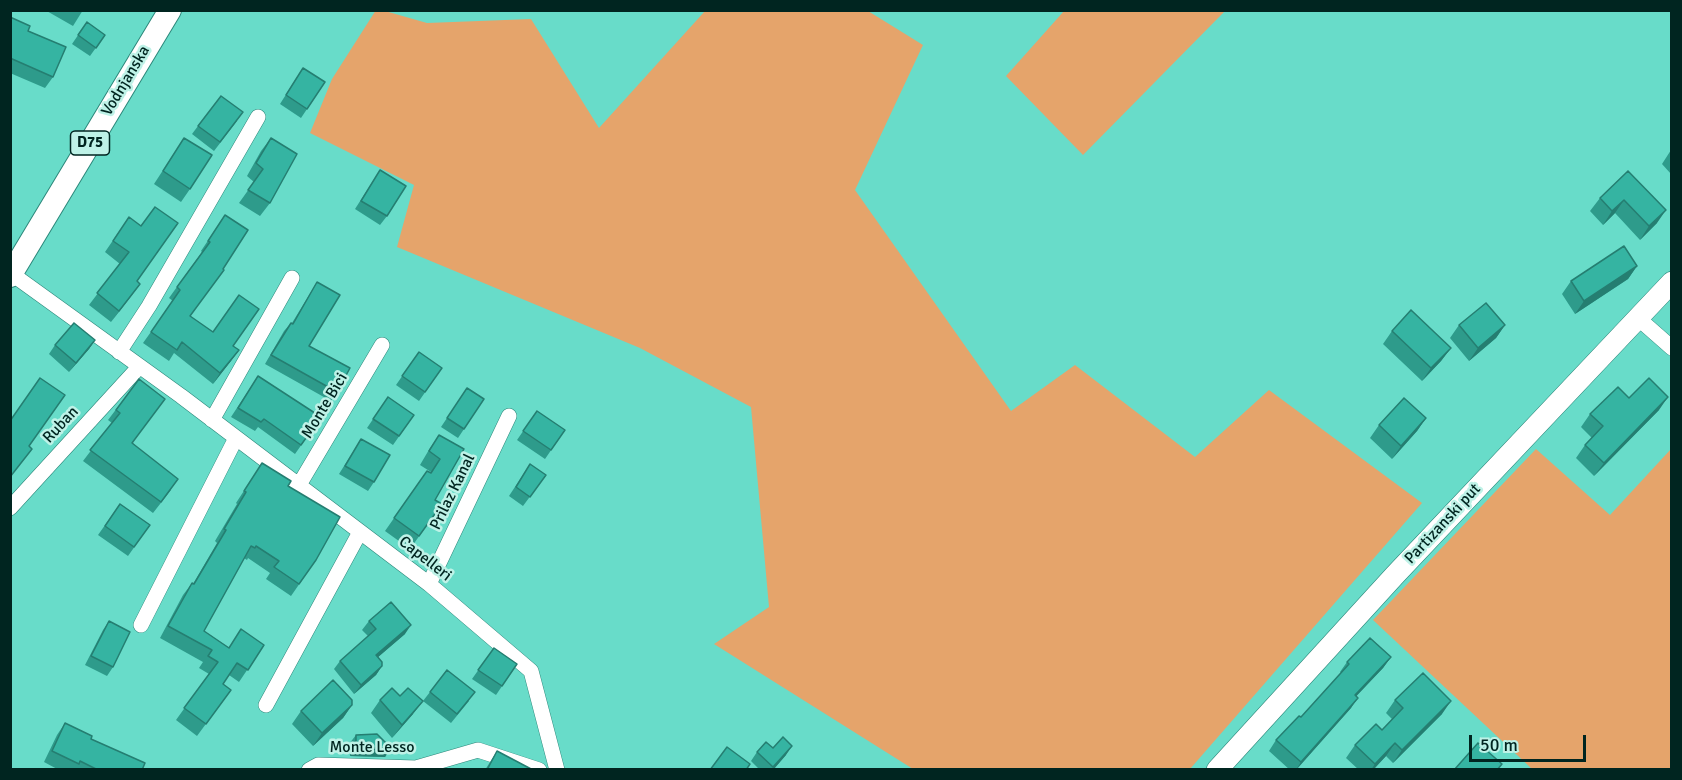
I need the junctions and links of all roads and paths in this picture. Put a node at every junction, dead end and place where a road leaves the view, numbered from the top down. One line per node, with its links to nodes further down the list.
1 (170, 10): 3 (main road, Vodnjanska / D75)
2 (258, 117): 9 (street)
3 (11, 275): 9 (street, Capelleri)
4 (291, 278): 12 (street)
5 (1671, 282): 6 (street, Partizanski put)
6 (1639, 319): 8 (street); 23 (street, Partizanski put)
7 (382, 345): 14 (street, Monte Bici)
8 (1671, 348)
9 (119, 351): 10 (street, Capelleri)
10 (139, 367): 12 (street, Capelleri); 15 (street, Ruban)
11 (509, 416): 17 (street, Prilaz Kanal)
12 (212, 420): 13 (street, Capelleri)
13 (236, 438): 14 (street, Capelleri); 18 (street)
14 (299, 485): 16 (street, Capelleri)
15 (10, 508)
16 (360, 532): 17 (street, Capelleri); 19 (street)
17 (429, 584): 22 (street, Capelleri)
18 (141, 625)
19 (266, 705)
20 (309, 770): 21 (street, Monte Lesso)
21 (539, 770)
22 (557, 770)
23 (1217, 770)

